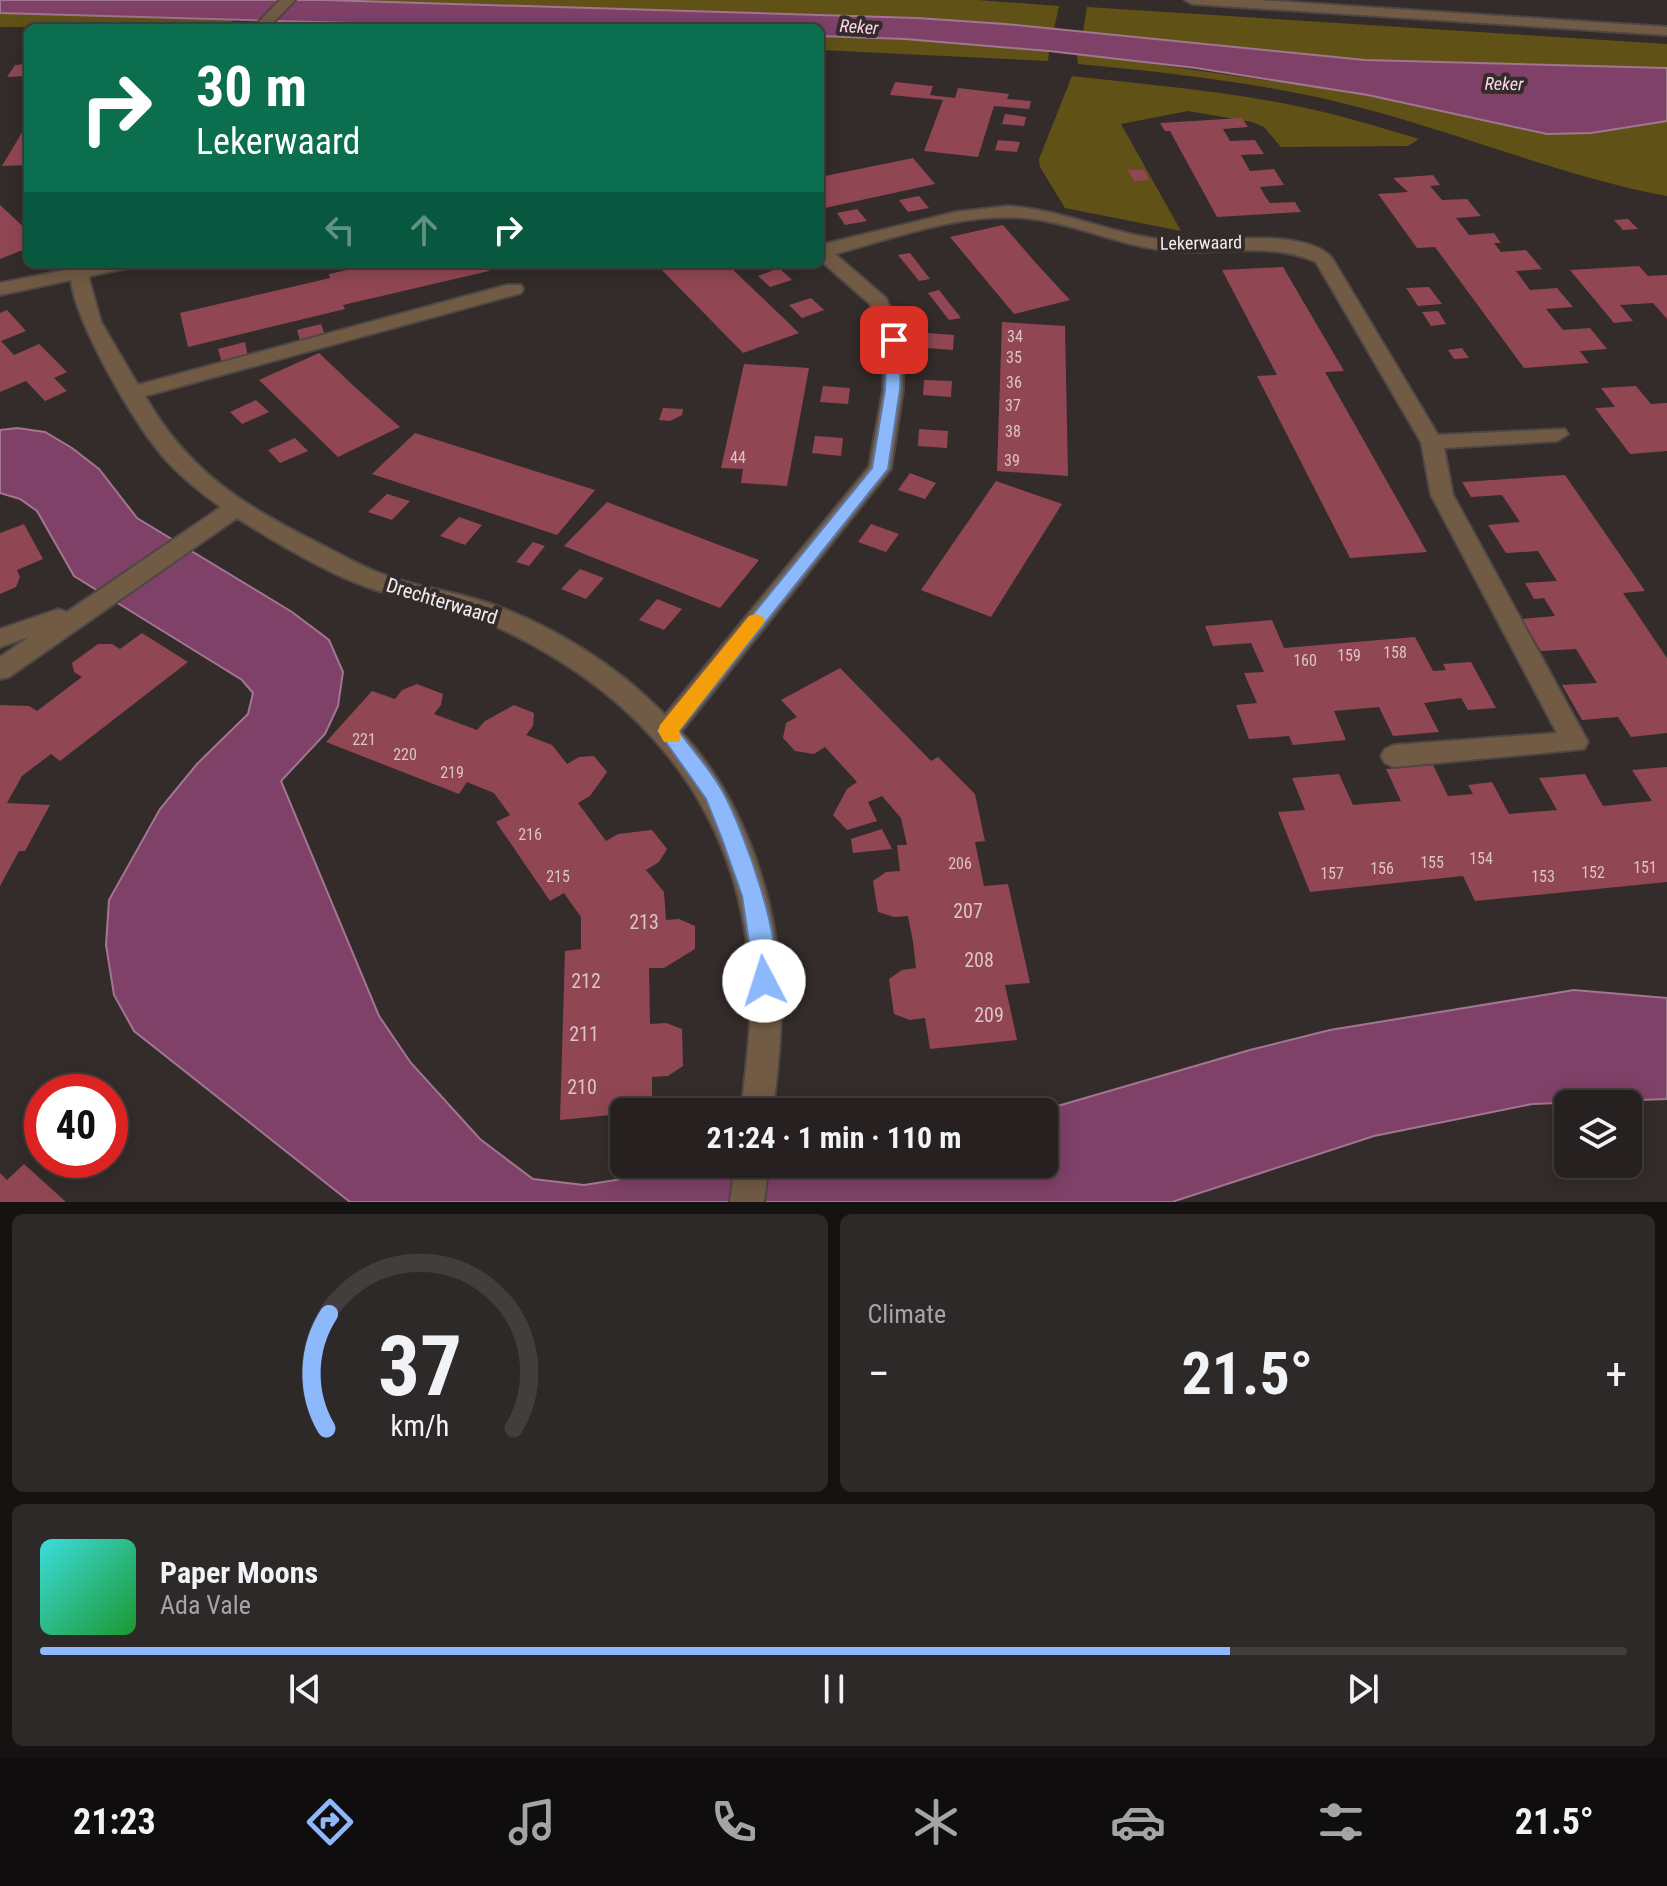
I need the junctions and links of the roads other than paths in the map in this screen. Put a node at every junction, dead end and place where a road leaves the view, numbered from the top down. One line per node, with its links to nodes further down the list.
1 (288, 0): 5 (street)
2 (1192, 0): 4 (street)
3 (1518, 0): 4 (street)
4 (1529, 22): 6 (street)
5 (264, 24)
6 (1667, 31)
7 (824, 250): 14 (street, Lekerwaard)
8 (824, 254): 19 (street, Lekerwaard)
9 (80, 269): 10 (street); 12 (street, Drechterwaard)
10 (0, 289)
11 (514, 289): 12 (street)
12 (133, 393): 15 (street, Drechterwaard)
13 (1557, 434): 14 (street)
14 (1432, 442): 20 (street, Lekerwaard)
15 (235, 508): 16 (street); 19 (street, Drechterwaard)
16 (84, 609): 17 (street); 18 (street)
17 (0, 638)
18 (0, 670)
19 (667, 731): 21 (street, Drechterwaard)
20 (1394, 756)
21 (758, 1098)
22 (750, 1178): 23 (street)
23 (747, 1202)

